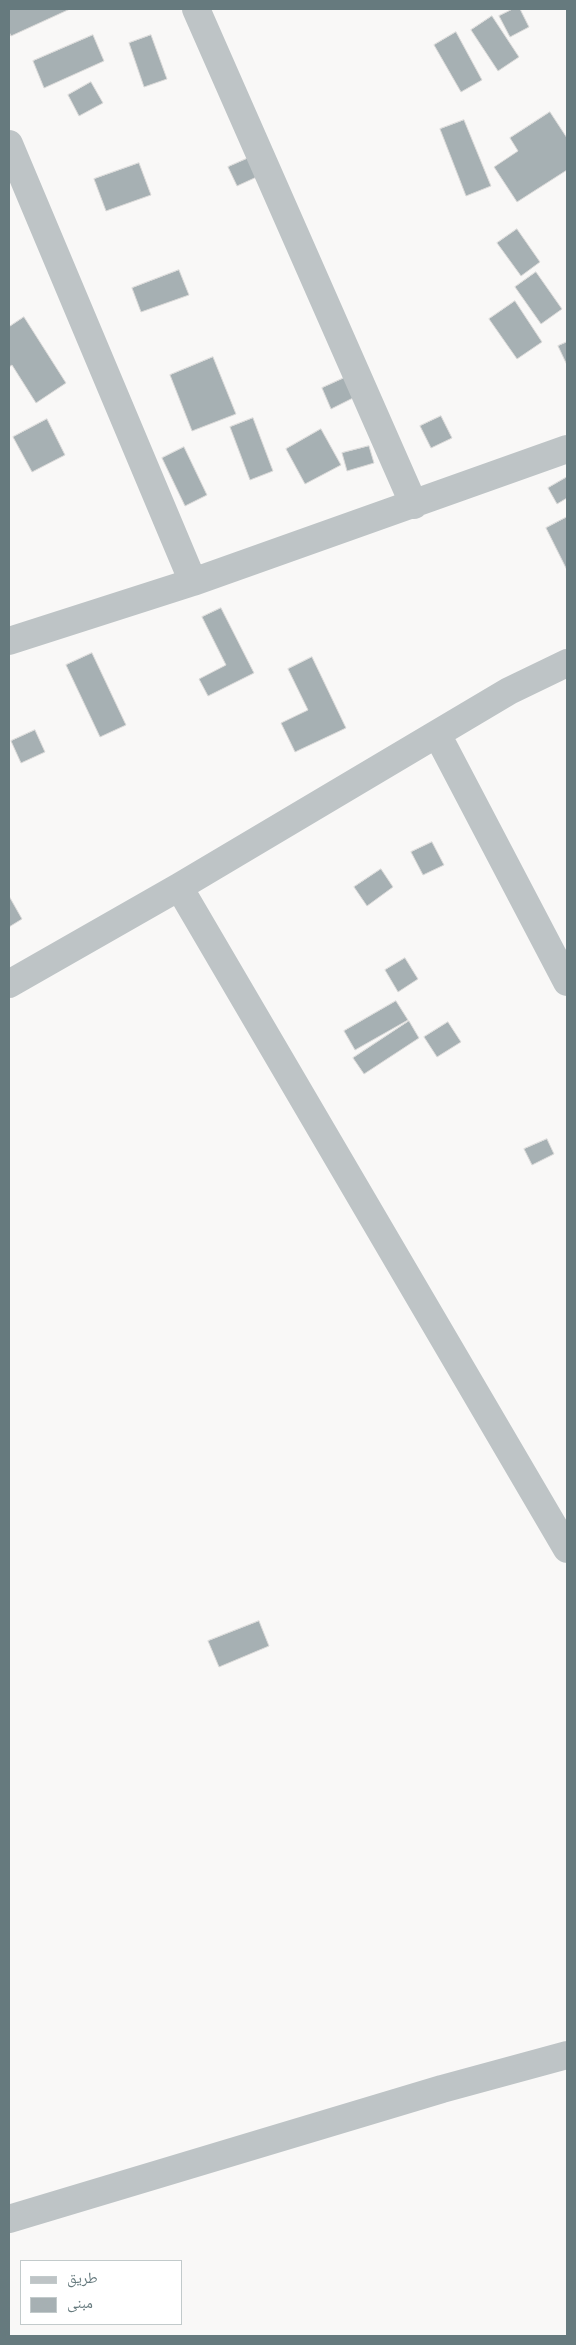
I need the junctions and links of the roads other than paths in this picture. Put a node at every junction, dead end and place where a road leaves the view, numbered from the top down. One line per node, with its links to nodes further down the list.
1 (196, 9): 4 (street)
2 (9, 144): 5 (street)
3 (567, 449): 4 (street)
4 (414, 505): 5 (street)
5 (194, 582): 6 (street)
6 (9, 641)
7 (567, 664): 8 (street)
8 (437, 734): 9 (street); 10 (street)
9 (179, 887): 11 (street); 12 (street)
10 (567, 982)
11 (9, 984)
12 (567, 1548)
13 (567, 2054): 14 (street)
14 (9, 2220)

